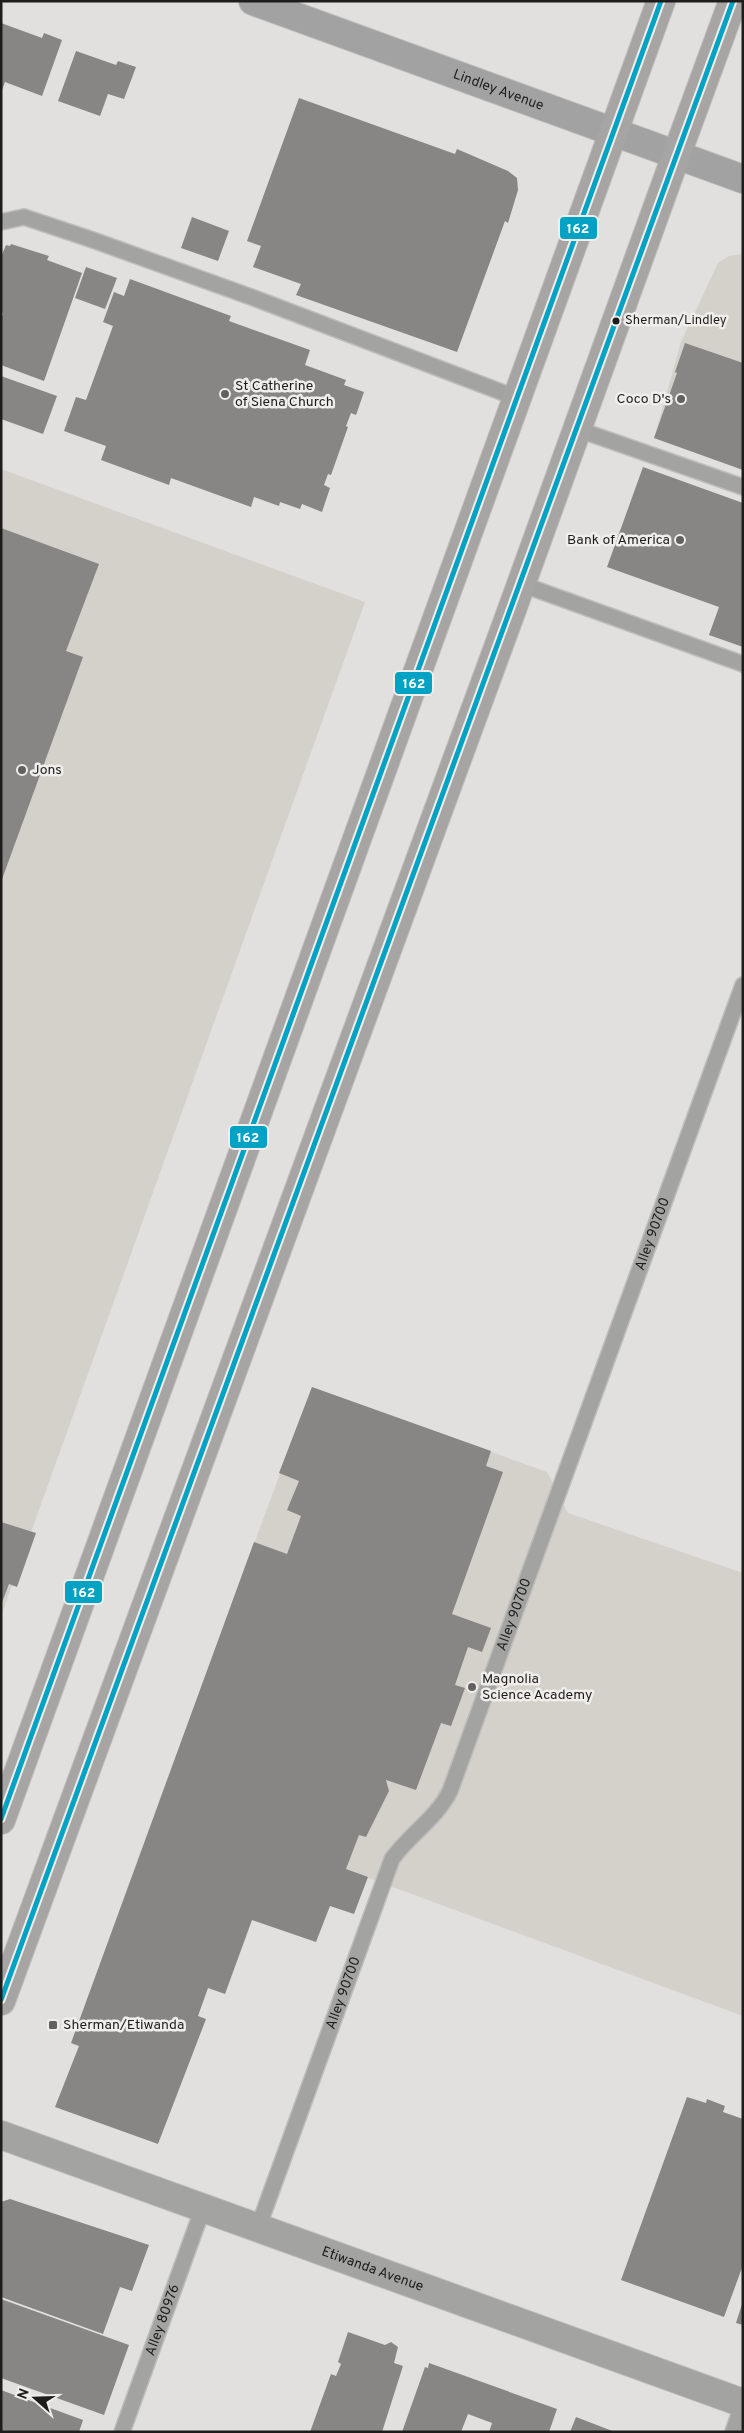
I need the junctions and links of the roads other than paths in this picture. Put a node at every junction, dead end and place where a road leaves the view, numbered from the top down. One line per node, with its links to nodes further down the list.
1 (253, 1): 4 (main road, Lindley Avenue)
2 (661, 1): 5 (main road)
3 (733, 1): 6 (main road)
4 (296, 8): 5 (main road, Lindley Avenue)
5 (613, 132): 6 (main road, Lindley Avenue); 9 (main road)
6 (676, 155): 7 (main road, Lindley Avenue); 10 (main road)
7 (743, 179)
8 (1, 222): 9 (lane)
9 (517, 398): 15 (main road)
10 (577, 429): 11 (lane); 12 (main road)
11 (743, 487)
12 (521, 584): 13 (lane); 16 (main road)
13 (743, 664)
14 (743, 985): 19 (lane, Alley 90700)
15 (1, 1820)
16 (1, 2001)
17 (1, 2135): 18 (street, Etiwanda Avenue)
18 (202, 2208): 19 (street, Etiwanda Avenue); 21 (lane, Alley 80976)
19 (258, 2228): 20 (street, Etiwanda Avenue)
20 (743, 2403): 22 (lane)
21 (122, 2432)
22 (732, 2432)

